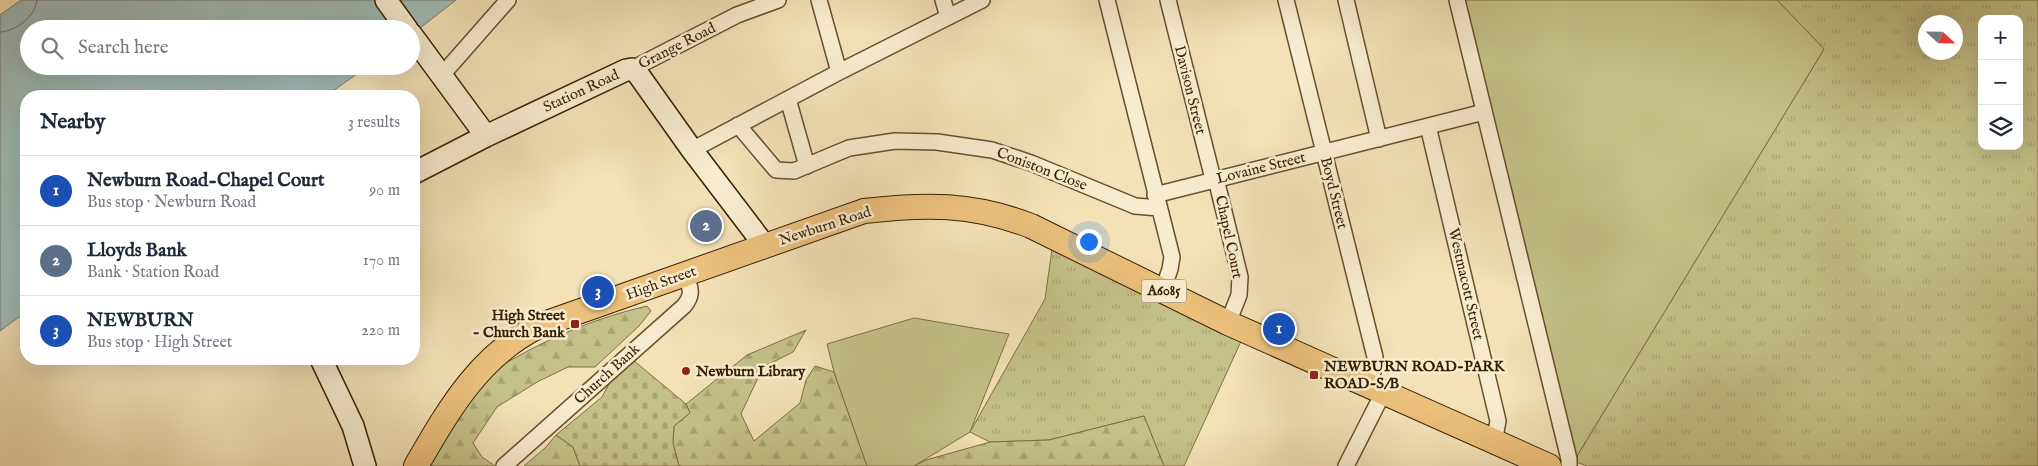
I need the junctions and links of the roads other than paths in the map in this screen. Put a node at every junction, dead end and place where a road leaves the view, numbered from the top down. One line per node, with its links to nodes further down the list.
1 (386, 0): 13 (street)
2 (508, 0): 17 (street)
3 (778, 0): 15 (street, Grange Road)
4 (818, 0): 16 (street)
5 (943, 0): 12 (street)
6 (982, 0): 12 (street)
7 (1107, 0): 29 (street)
8 (1168, 0): 28 (street, Davison Street)
9 (1286, 0): 25 (street, Boyd Street)
10 (1346, 0): 23 (street)
11 (1457, 0): 19 (street)
12 (948, 17): 16 (street)
13 (400, 20)
14 (420, 46): 17 (street)
15 (632, 70): 22 (street, Station Road); 24 (street, Station Road)
16 (838, 72): 18 (street)
17 (442, 75): 22 (street)
18 (788, 99): 20 (street); 26 (street)
19 (1484, 112): 21 (street, Lovaine Street); 42 (street)
20 (738, 125): 24 (street); 26 (street, Coniston Close)
21 (1428, 126): 23 (street, Lovaine Street); 36 (street, Westmacott Street)
22 (486, 136): 27 (street, Station Road)
23 (1379, 139): 25 (street, Lovaine Street)
24 (692, 150): 30 (street, Station Road)
25 (1324, 153): 28 (street, Lovaine Street); 35 (street, Boyd Street)
26 (807, 166): 29 (street, Coniston Close)
27 (420, 171)
28 (1214, 179): 29 (street, Lovaine Street); 33 (street, Chapel Court)
29 (1157, 202): 32 (street)
30 (764, 246): 31 (main road, High Street / A6085); 32 (main road, Newburn Road / A6085)
31 (686, 274): 38 (main road, High Street / A6085); 39 (street, Church Bank)
32 (1163, 290): 33 (main road, Newburn Road / A6085)
33 (1228, 323): 35 (main road, Newburn Road / A6085)
34 (324, 365): 37 (street)
35 (1375, 389): 36 (main road, Newburn Road / A6085); 40 (street, Boyd Street)
36 (1494, 442): 41 (main road, Newburn Road / A6085)
37 (365, 466)
38 (416, 466)
39 (504, 466)
40 (1346, 466)
41 (1549, 466)
42 (1569, 466)

